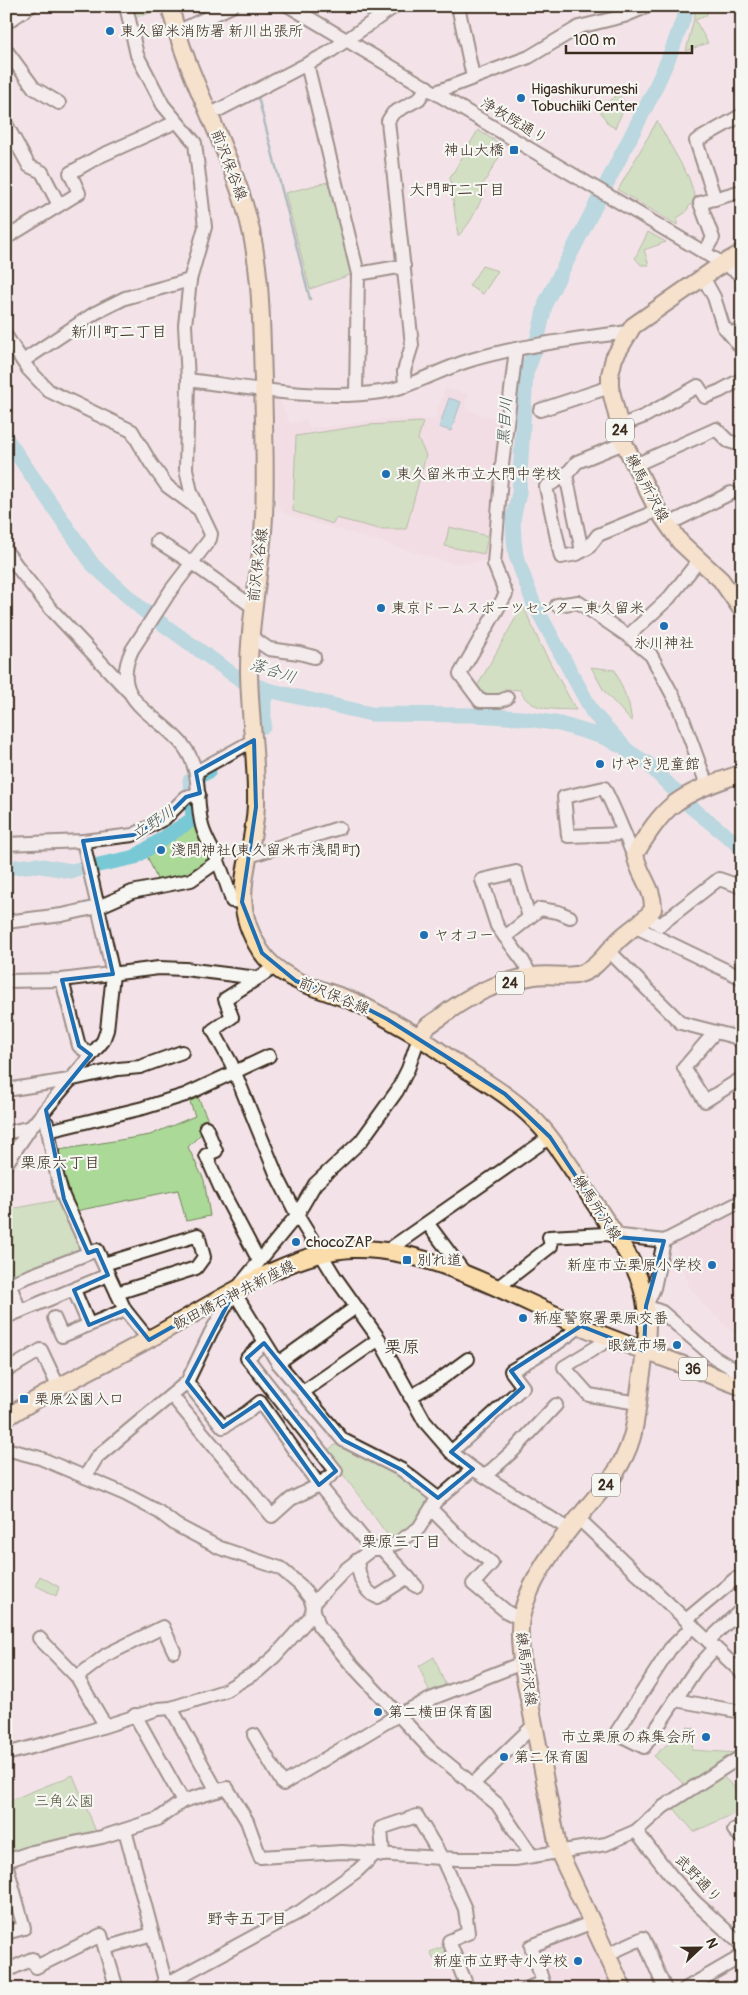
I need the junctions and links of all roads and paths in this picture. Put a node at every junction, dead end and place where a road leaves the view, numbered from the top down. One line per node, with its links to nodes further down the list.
1 (31, 6): 9 (street)
2 (126, 6): 19 (street)
3 (170, 6): 10 (main road, 前沢保谷線)
4 (232, 6): 10 (street)
5 (289, 6): 11 (street, 浄牧院通り)
6 (395, 6): 11 (street)
7 (458, 6): 14 (street)
8 (648, 6): 14 (street)
9 (6, 23)
10 (177, 32): 17 (main road, 前沢保谷線)
11 (346, 40): 13 (street); 15 (street, 浄牧院通り)
12 (6, 50): 16 (street)
13 (307, 64): 17 (street); 29 (street)
14 (472, 77): 15 (street)
15 (431, 89): 26 (street, 浄牧院通り); 28 (street)
16 (59, 103)
17 (209, 115): 43 (main road, 前沢保谷線)
18 (742, 116): 22 (street)
19 (176, 122): 23 (street); 32 (street)
20 (6, 124): 23 (street)
21 (742, 190): 22 (street)
22 (715, 199): 26 (street)
23 (59, 205): 24 (street)
24 (6, 238)
25 (742, 253): 27 (main road, 練馬所沢線 / 24)
26 (704, 254): 27 (street, 浄牧院通り)
27 (722, 264): 30 (street, 浄牧院通り); 31 (main road, 練馬所沢線 / 24)
28 (404, 266): 29 (street); 41 (street)
29 (358, 274): 44 (street)
30 (742, 275)
31 (703, 277): 33 (main road, 練馬所沢線 / 24); 34 (street)
32 (190, 280): 38 (street); 40 (street)
33 (628, 332): 36 (street); 42 (main road, 練馬所沢線 / 24)
34 (736, 332): 37 (street)
35 (6, 336): 38 (street)
36 (521, 347): 41 (street); 67 (street)
37 (742, 349)
38 (23, 361): 52 (street)
39 (742, 379): 46 (street)
40 (188, 380): 43 (street); 52 (street)
41 (405, 386): 44 (street)
42 (610, 387): 45 (street); 46 (main road, 練馬所沢線 / 24)
43 (263, 390): 44 (street); 61 (main road, 前沢保谷線)
44 (356, 394)
45 (540, 410)
46 (619, 426): 47 (main road, 練馬所沢線 / 24)
47 (624, 443): 49 (main road, 練馬所沢線 / 24); 50 (street)
48 (740, 445): 49 (street)
49 (635, 465): 53 (main road, 練馬所沢線 / 24)
50 (566, 475): 57 (street); 57 (street)
51 (730, 493): 54 (street)
52 (197, 508): 59 (street)
53 (657, 509): 54 (main road, 練馬所沢線 / 24); 57 (street)
54 (667, 525): 58 (main road, 練馬所沢線 / 24)
55 (157, 541): 59 (street)
56 (6, 551): 66 (street)
57 (582, 551)
58 (700, 559): 62 (main road, 練馬所沢線 / 24); 64 (street)
59 (192, 563): 61 (street); 66 (street)
60 (557, 605): 64 (street)
61 (253, 607): 63 (main road, 前沢保谷線)
62 (742, 610)
63 (250, 636): 65 (street); 68 (main road, 前沢保谷線)
64 (628, 636): 71 (street)
65 (314, 657)
66 (129, 693): 70 (street)
67 (507, 698)
68 (254, 740): 70 (street); 77 (main road, 前沢保谷線)
69 (742, 773): 71 (main road)
70 (195, 786): 74 (street); 78 (street)
71 (701, 788): 76 (main road)
72 (339, 828): 77 (street)
73 (624, 834): 73 (street); 76 (street)
74 (83, 841): 75 (street); 81 (street)
75 (6, 844)
76 (635, 854): 85 (main road)
77 (249, 856): 80 (main road, 前沢保谷線)
78 (218, 861): 80 (street); 81 (street)
79 (742, 887): 85 (street)
80 (242, 902): 88 (main road, 前沢保谷線)
81 (98, 907): 84 (street); 89 (street)
82 (529, 917): 83 (street); 86 (street); 86 (street)
83 (570, 917)
84 (6, 922)
85 (642, 922): 87 (main road, 24); 92 (street)
86 (505, 937): 90 (street)
87 (609, 951): 90 (main road, 24); 95 (street)
88 (275, 967): 91 (street); 96 (main road, 前沢保谷線)
89 (113, 974): 91 (street); 93 (street); 99 (street)
90 (532, 976): 96 (main road, 24)
91 (258, 978): 101 (street)
92 (742, 978)
93 (62, 980): 94 (street); 99 (street)
94 (6, 981)
95 (715, 1032): 97 (street); 102 (street)
96 (419, 1037): 110 (main road, 練馬所沢線 / 24); 113 (street)
97 (742, 1043)
98 (182, 1052): 103 (street)
99 (91, 1055): 103 (street)
100 (269, 1056): 101 (street)
101 (235, 1072): 108 (street); 113 (street)
102 (742, 1078)
103 (70, 1080): 104 (street); 105 (street)
104 (6, 1090)
105 (46, 1110): 106 (street); 108 (street)
106 (31, 1127): 109 (street); 111 (street)
107 (206, 1127): 120 (street)
108 (48, 1132): 118 (street)
109 (6, 1133)
110 (550, 1137): 114 (street); 115 (main road, 練馬所沢線 / 24)
111 (6, 1164)
112 (742, 1201): 116 (street)
113 (297, 1215): 119 (street); 120 (street)
114 (428, 1224): 117 (street); 122 (street)
115 (616, 1236): 116 (street); 124 (street); 128 (main road, 練馬所沢線 / 24)
116 (664, 1241): 128 (street)
117 (388, 1250): 119 (main road, 飯田橋石神井新座線); 122 (main road, 飯田橋石神井新座線)
118 (88, 1253): 121 (street); 123 (street)
119 (320, 1253): 126 (main road, 飯田橋石神井新座線); 129 (street)
120 (259, 1261): 126 (street)
121 (106, 1269): 125 (street); 127 (street); 127 (street)
122 (467, 1276): 124 (main road, 飯田橋石神井新座線)
123 (8, 1284): 131 (street)
124 (497, 1288): 135 (main road, 飯田橋石神井新座線)
125 (74, 1290): 131 (street); 134 (street)
126 (234, 1292): 138 (main road, 飯田橋石神井新座線); 139 (street); 145 (street)
127 (117, 1293): 130 (street)
128 (646, 1306): 140 (main road, 練馬所沢線 / 24); 144 (street)
129 (356, 1307): 137 (street); 142 (street)
130 (125, 1310): 134 (street); 138 (street)
131 (20, 1311): 132 (street)
132 (6, 1318)
133 (54, 1318): 134 (street)
134 (89, 1325)
135 (581, 1326): 136 (main road, 飯田橋石神井新座線); 155 (street)
136 (610, 1338): 140 (main road, 飯田橋石神井新座線); 151 (street)
137 (379, 1339): 148 (street); 150 (street)
138 (149, 1340): 146 (main road, 飯田橋石神井新座線)
139 (264, 1343): 142 (street); 159 (street)
140 (644, 1351): 147 (main road, 36); 151 (main road, 練馬所沢線 / 24)
141 (468, 1359): 150 (street)
142 (278, 1363): 148 (street)
143 (6, 1371): 146 (street)
144 (742, 1374)
145 (187, 1382): 149 (street); 159 (street)
146 (58, 1386): 153 (main road, 飯田橋石神井新座線)
147 (742, 1387)
148 (303, 1392): 160 (street)
149 (172, 1396): 158 (street); 159 (street)
150 (410, 1397): 155 (street)
151 (638, 1403): 161 (main road, 練馬所沢線 / 24)
152 (556, 1405): 157 (street)
153 (6, 1418)
154 (6, 1449): 158 (street)
155 (451, 1452): 156 (street)
156 (473, 1469): 157 (street); 160 (street)
157 (485, 1476): 161 (street)
158 (85, 1477): 165 (street)
159 (319, 1485): 162 (street)
160 (435, 1504): 162 (street); 167 (street)
161 (574, 1525): 167 (main road, 練馬所沢線 / 24); 168 (street)
162 (377, 1549): 163 (street); 163 (street)
163 (357, 1560): 165 (street)
164 (742, 1586): 168 (street)
165 (312, 1608): 176 (street); 179 (street)
166 (742, 1609): 170 (street)
167 (521, 1619): 172 (main road, 練馬所沢線 / 24)
168 (690, 1623): 170 (street); 175 (street)
169 (39, 1638): 174 (street)
170 (712, 1644): 173 (street); 175 (street)
171 (174, 1651): 174 (street)
172 (522, 1663): 179 (street); 181 (main road, 練馬所沢線 / 24)
173 (742, 1673)
174 (77, 1677): 180 (street)
175 (675, 1700): 177 (street)
176 (171, 1708): 178 (street); 186 (street)
177 (742, 1712)
178 (135, 1715): 180 (street); 187 (street)
179 (398, 1715): 182 (street); 185 (street)
180 (105, 1725): 183 (street)
181 (534, 1725): 185 (street); 192 (main road, 練馬所沢線 / 24)
182 (254, 1736)
183 (6, 1754)
184 (742, 1756): 190 (street)
185 (472, 1785): 194 (street)
186 (217, 1791): 187 (street); 193 (street)
187 (183, 1801): 189 (street)
188 (742, 1826): 191 (street)
189 (125, 1830): 196 (street); 199 (street)
190 (636, 1831): 192 (street); 200 (street, 武野通り)
191 (742, 1838)
192 (559, 1852): 194 (street); 197 (main road, 練馬所沢線 / 24)
193 (379, 1854): 195 (street); 195 (street); 205 (street)
194 (532, 1856): 195 (street)
195 (442, 1858): 207 (street)
196 (6, 1862): 198 (street)
197 (593, 1922): 202 (main road, 練馬所沢線 / 24); 208 (street)
198 (6, 1934)
199 (152, 1934): 201 (street); 205 (street)
200 (742, 1945)
201 (105, 1948): 204 (street); 206 (street)
202 (608, 1954): 209 (main road, 練馬所沢線 / 24); 210 (street)
203 (742, 1956): 211 (street)
204 (6, 1971)
205 (162, 1986)
206 (118, 1989)
207 (468, 1989)
208 (526, 1989)
209 (623, 1989)
210 (665, 1989)
211 (685, 1989)

